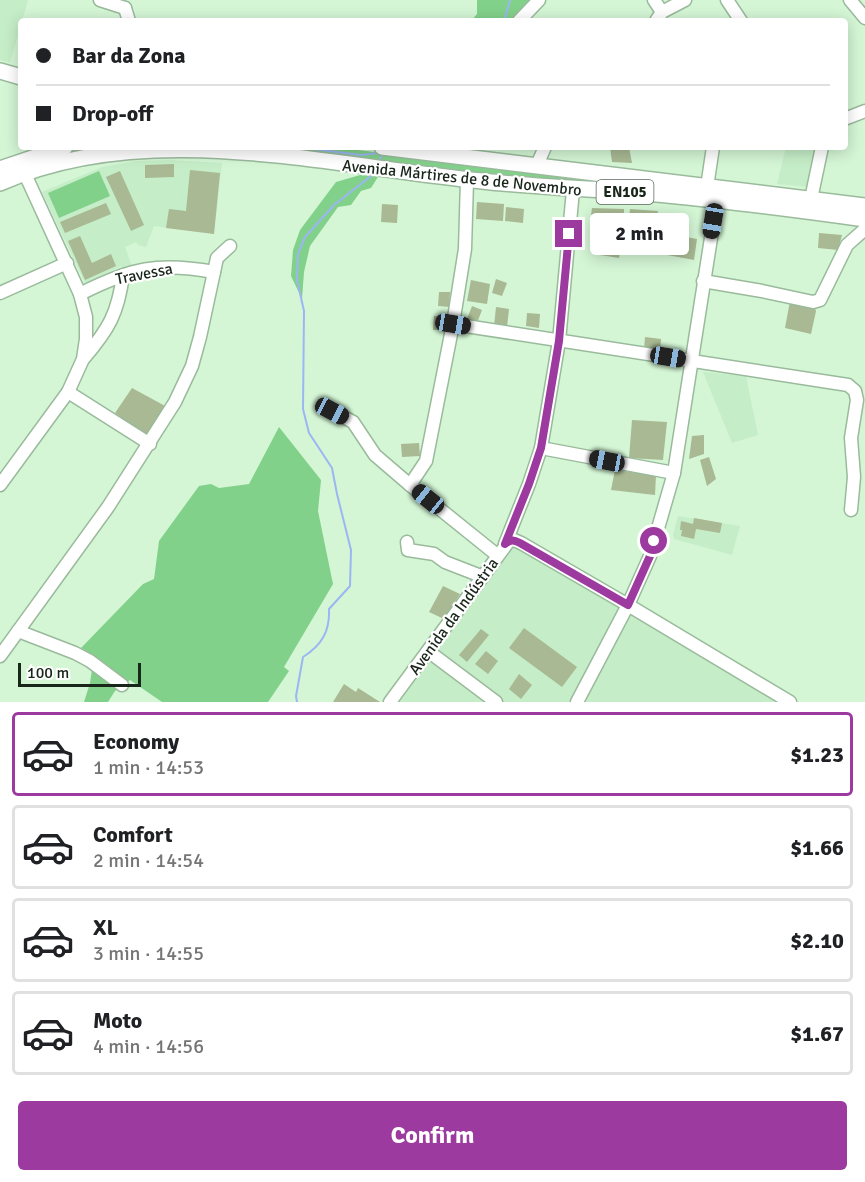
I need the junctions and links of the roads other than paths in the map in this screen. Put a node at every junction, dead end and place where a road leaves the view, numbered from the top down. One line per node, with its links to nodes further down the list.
1 (100, 0): 7 (street)
2 (539, 0): 9 (street)
3 (654, 0): 8 (street)
4 (685, 0): 8 (street)
5 (727, 0): 10 (street)
6 (850, 0): 11 (street)
7 (128, 4)
8 (659, 16)
9 (522, 18)
10 (739, 18)
11 (865, 18)
12 (0, 71): 13 (main road)
13 (18, 77)
14 (865, 111): 15 (street)
15 (848, 118)
16 (56, 150): 24 (main road, EN105)
17 (155, 150): 24 (main road, Avenida Mártires de 8 de Novembro / EN105)
18 (191, 150): 26 (main road, Avenida Mártires de 8 de Novembro / EN105)
19 (406, 150): 23 (main road, Avenida Mártires de 8 de Novembro / EN105)
20 (543, 150): 23 (street)
21 (713, 150): 28 (street)
22 (821, 150): 30 (street)
23 (537, 165): 28 (main road, Avenida Mártires de 8 de Novembro / EN105)
24 (23, 167): 25 (main road, EN105); 27 (main road, EN105); 36 (street)
25 (0, 169)
26 (467, 180): 29 (main road, Avenida Mártires de 8 de Novembro / EN105); 42 (street)
27 (0, 183)
28 (707, 187): 30 (main road, Avenida Mártires de 8 de Novembro / EN105)
29 (573, 190): 31 (main road, Avenida Mártires de 8 de Novembro / EN105); 43 (street)
30 (812, 199): 32 (main road, Avenida Mártires de 8 de Novembro / EN105)
31 (717, 201): 33 (main road, Avenida Mártires de 8 de Novembro / EN105); 39 (street)
32 (865, 206)
33 (865, 219)
34 (865, 230): 39 (street)
35 (230, 246): 37 (street)
36 (68, 263): 40 (street); 41 (street)
37 (214, 272): 38 (street, Travessa); 48 (street)
38 (123, 275): 41 (street, Travessa); 44 (street)
39 (704, 281): 45 (street)
40 (0, 294)
41 (80, 294): 44 (street)
42 (453, 324): 43 (street); 51 (street)
43 (559, 341): 45 (street); 49 (street)
44 (83, 359): 46 (street)
45 (690, 361): 50 (street); 53 (street)
46 (68, 392): 48 (street); 52 (street)
47 (332, 411): 51 (street)
48 (150, 444): 58 (street)
49 (541, 448): 50 (street); 55 (street)
50 (674, 473): 57 (street)
51 (410, 485): 55 (street)
52 (0, 486)
53 (851, 510)
54 (407, 542): 56 (street)
55 (501, 549): 56 (street, Avenida da Indústria); 57 (street, Avenida da Indústria)
56 (482, 576): 59 (street, Avenida da Indústria)
57 (628, 605): 64 (street); 65 (street)
58 (18, 631): 60 (street); 61 (street)
59 (428, 651): 62 (street, Avenida da Indústria); 63 (street)
60 (0, 656)
61 (122, 685)
62 (390, 702)
63 (496, 702)
64 (577, 702)
65 (790, 702)

